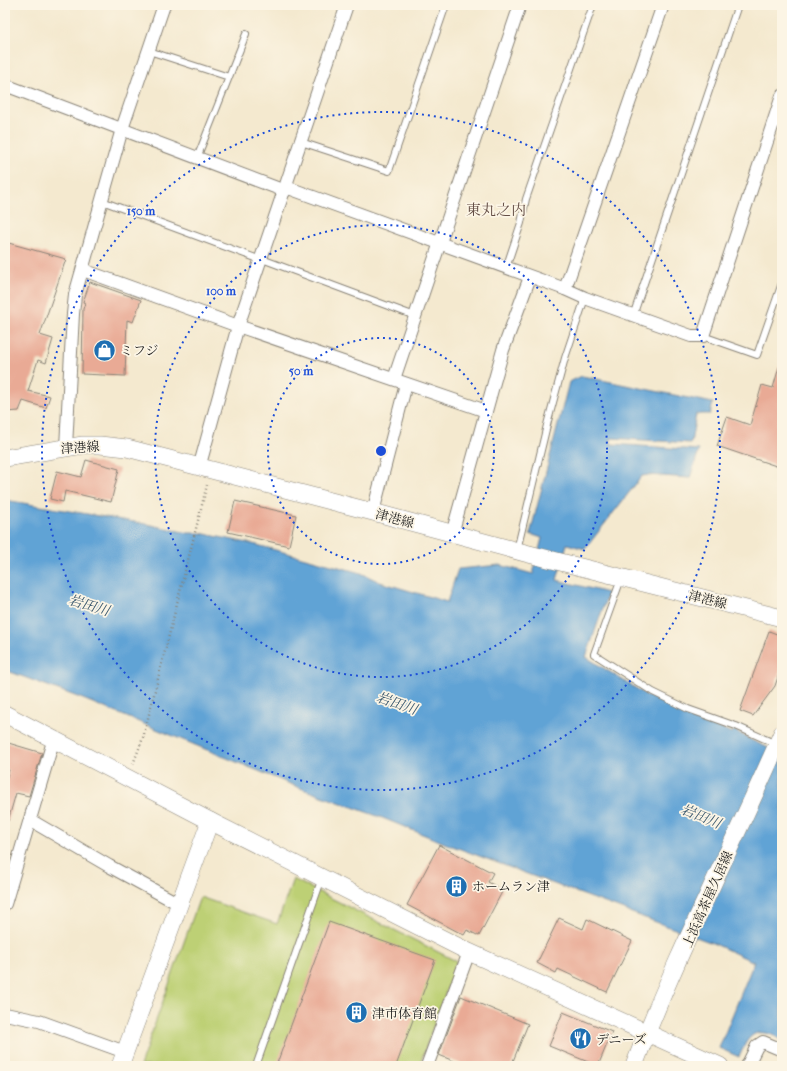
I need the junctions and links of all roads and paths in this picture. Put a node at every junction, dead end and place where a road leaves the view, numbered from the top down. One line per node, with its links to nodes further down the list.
1 (164, 5): 9 (street)
2 (347, 5): 14 (street)
3 (446, 5): 14 (lane)
4 (520, 5): 18 (street)
5 (593, 5): 20 (lane)
6 (663, 5): 24 (street)
7 (738, 5): 27 (lane)
8 (246, 34): 10 (lane)
9 (149, 51): 10 (lane); 13 (street)
10 (229, 77): 15 (lane)
11 (5, 84): 13 (street)
12 (782, 96): 29 (street)
13 (122, 129): 15 (street); 17 (street)
14 (301, 142): 16 (street)
15 (197, 158): 16 (street)
16 (285, 189): 18 (street); 19 (street)
17 (102, 201): 19 (lane); 21 (street)
18 (440, 244): 20 (street); 26 (street)
19 (261, 259): 26 (lane); 28 (street)
20 (506, 268): 22 (street)
21 (82, 270): 28 (street); 33 (street)
22 (530, 277): 24 (street); 32 (street)
23 (782, 283): 29 (lane)
24 (565, 289): 25 (street)
25 (585, 298): 27 (street); 38 (lane)
26 (415, 316): 30 (street)
27 (633, 316): 29 (street)
28 (238, 326): 30 (street); 35 (street)
29 (703, 336)
30 (394, 379): 31 (street)
31 (406, 384): 32 (street); 36 (street)
32 (486, 411): 37 (street)
33 (66, 447): 34 (main road, 津港線); 35 (main road, 津港線)
34 (5, 458)
35 (205, 469): 36 (main road, 津港線); 44 (path)
36 (373, 512): 37 (main road, 津港線)
37 (452, 534): 38 (main road, 津港線)
38 (521, 552): 39 (main road, 津港線)
39 (618, 576): 40 (main road, 津港線); 43 (lane)
40 (782, 618)
41 (5, 714): 42 (main road)
42 (54, 738): 44 (main road); 45 (street)
43 (778, 741): 52 (main road, 上浜高茶屋久居線)
44 (128, 778): 46 (main road)
45 (30, 820): 48 (street); 49 (street)
46 (210, 821): 47 (main road); 49 (main road)
47 (323, 877): 50 (main road); 56 (lane)
48 (5, 904)
49 (179, 904): 54 (main road)
50 (469, 952): 52 (main road); 57 (street)
51 (5, 1014): 54 (street)
52 (646, 1033): 58 (main road, 上浜高茶屋久居線); 59 (main road)
53 (782, 1050): 55 (street)
54 (123, 1059)
55 (748, 1064)
56 (256, 1066)
57 (427, 1066)
58 (634, 1066)
59 (720, 1066)

